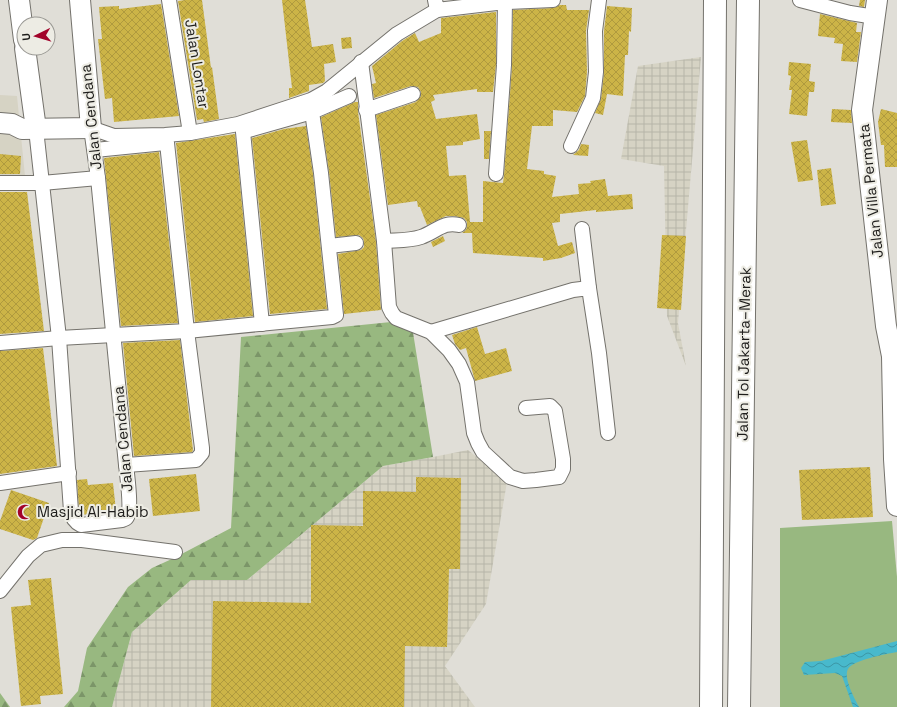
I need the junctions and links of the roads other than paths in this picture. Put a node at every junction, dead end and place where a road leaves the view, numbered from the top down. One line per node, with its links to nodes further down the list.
1 (19, 0): 12 (street)
2 (83, 0): 20 (street, Jalan Cendana)
3 (169, 0): 23 (street, Jalan Lontar)
4 (553, 0): 9 (street)
5 (599, 0): 26 (street)
6 (715, 0): 54 (highway, Jalan Tol Jakarta–Merak)
7 (748, 0): 55 (highway, Jalan Tol Jakarta–Merak)
8 (800, 0): 11 (street)
9 (504, 2): 10 (street); 28 (street)
10 (436, 5): 14 (street)
11 (881, 9): 39 (street, Jalan Villa Permata); 45 (street, Jalan Villa Permata)
12 (21, 16)
13 (25, 56): 21 (street, Jalan Cendana)
14 (361, 62): 17 (street); 23 (street)
15 (412, 94): 17 (street)
16 (349, 96): 18 (street)
17 (366, 110): 34 (street)
18 (312, 112): 22 (street); 36 (street)
19 (0, 123): 21 (street)
20 (91, 128): 21 (street); 23 (street); 27 (street, Jalan Cendana)
21 (29, 129): 24 (street); 31 (street, Jalan Cendana)
22 (243, 132): 25 (street); 38 (street)
23 (190, 133)
24 (0, 135)
25 (167, 143): 27 (street); 40 (street)
26 (571, 146)
27 (95, 150): 29 (street, Jalan Cendana)
28 (496, 174)
29 (98, 178): 31 (street); 42 (street, Jalan Cendana)
30 (0, 183): 31 (street)
31 (42, 183): 43 (street, Jalan Cendana)
32 (459, 225): 34 (street)
33 (582, 229): 37 (street)
34 (384, 241): 41 (street)
35 (356, 244): 36 (street)
36 (329, 246): 38 (street)
37 (588, 288): 41 (street); 47 (street)
38 (262, 324): 40 (street)
39 (896, 326)
40 (187, 331): 42 (street); 48 (street)
41 (431, 332): 46 (street)
42 (113, 336): 43 (street); 48 (street, Jalan Cendana)
43 (59, 338): 44 (street); 49 (street, Jalan Cendana)
44 (0, 343)
45 (896, 382): 51 (street, Jalan Villa Permata)
46 (526, 408)
47 (608, 433)
48 (126, 465): 49 (street, Jalan Cendana)
49 (69, 473): 50 (street)
50 (0, 483)
51 (897, 506)
52 (175, 552): 53 (street)
53 (0, 591)
54 (711, 707)
55 (739, 707)

